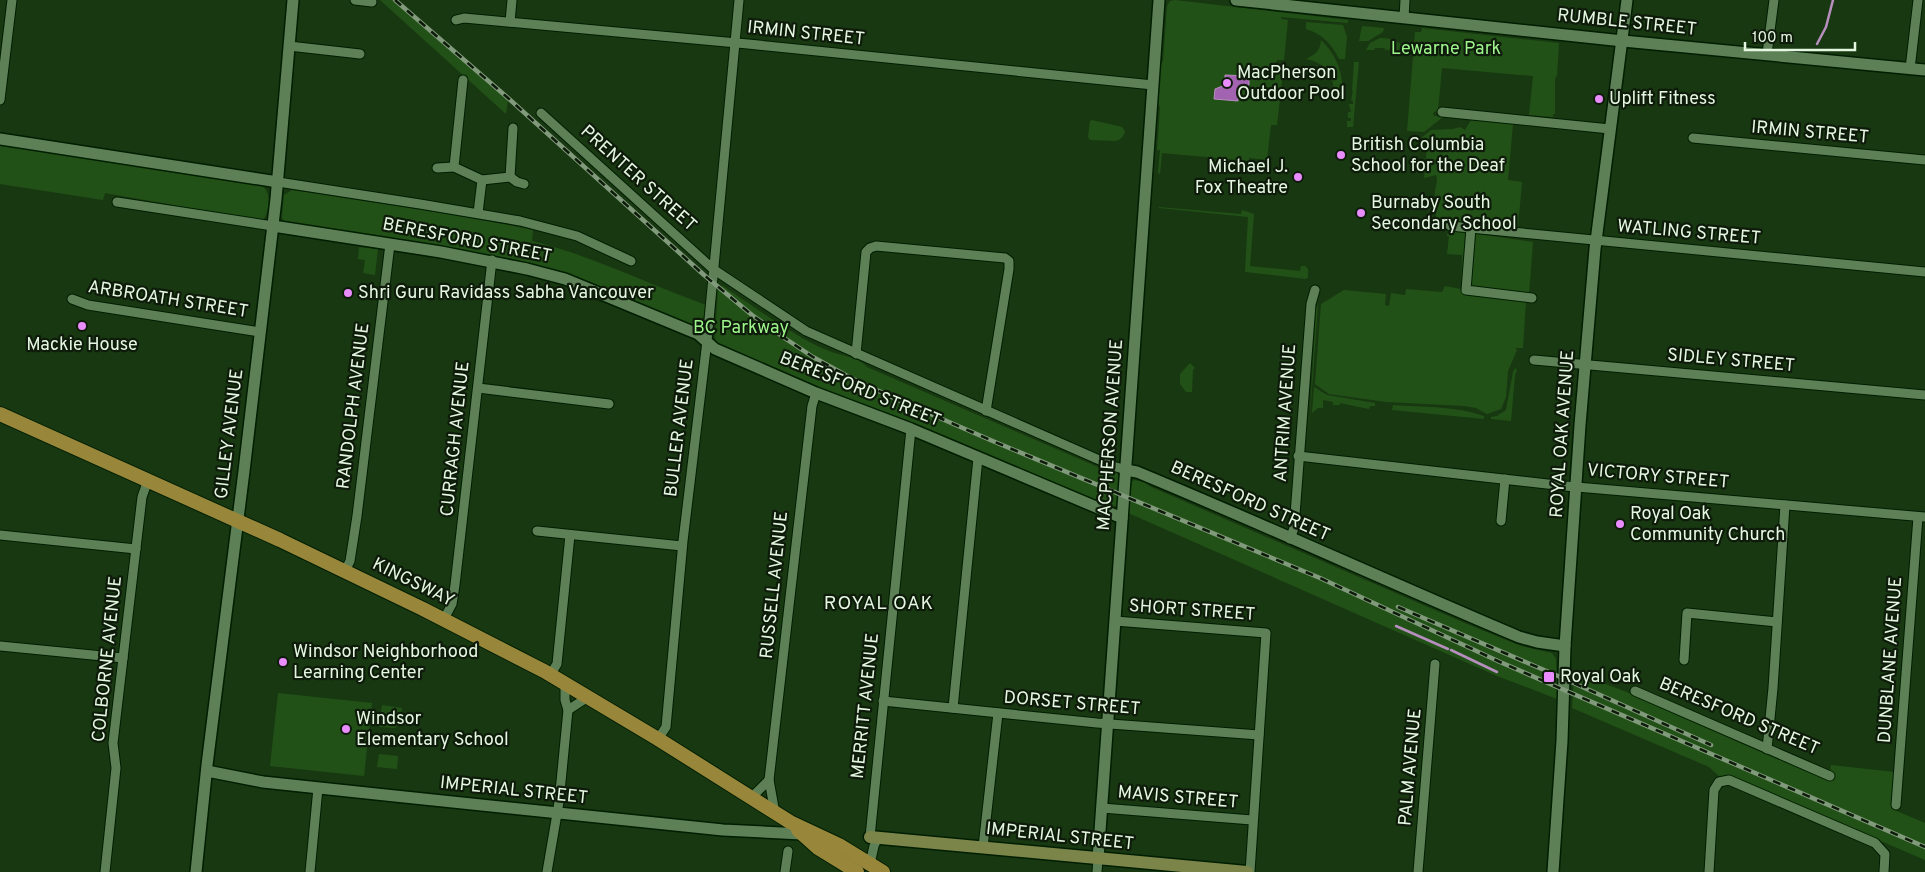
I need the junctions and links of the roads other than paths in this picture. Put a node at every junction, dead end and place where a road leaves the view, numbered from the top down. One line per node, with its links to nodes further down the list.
1 (12, 0): 25 (street)
2 (294, 0): 18 (street, GILLEY AVENUE)
3 (355, 0): 12 (street)
4 (512, 0): 15 (street)
5 (739, 0): 17 (street, BULLER AVENUE)
6 (1159, 0): 24 (street, MACPHERSON AVENUE)
7 (1236, 0): 13 (street, RUMBLE STREET)
8 (1405, 0): 13 (street)
9 (1627, 0): 16 (street, ROYAL OAK AVENUE)
10 (1774, 0): 20 (street)
11 (1918, 0): 21 (street)
12 (372, 2)
13 (1404, 18): 16 (street, RUMBLE STREET)
14 (456, 20): 15 (street, IRMIN STREET)
15 (510, 22): 17 (street, IRMIN STREET)
16 (1623, 41): 20 (street, RUMBLE STREET); 29 (street, ROYAL OAK AVENUE)
17 (734, 43): 24 (street, IRMIN STREET); 48 (street, BULLER AVENUE)
18 (289, 46): 19 (street); 37 (street, GILLEY AVENUE)
19 (360, 54)
20 (1767, 54): 21 (street, RUMBLE STREET)
21 (1910, 69): 22 (street, RUMBLE STREET)
22 (1925, 70)
23 (463, 80): 33 (street)
24 (1154, 85): 67 (street, MACPHERSON AVENUE)
25 (0, 100)
26 (1442, 112): 29 (street)
27 (541, 113): 48 (street, PRENTER STREET)
28 (513, 128): 35 (street)
29 (1610, 129): 44 (street, ROYAL OAK AVENUE)
30 (1693, 138): 32 (street, IRMIN STREET)
31 (0, 139): 37 (street, BERESFORD STREET)
32 (1925, 160)
33 (454, 167): 34 (street); 36 (street)
34 (437, 168)
35 (510, 177): 36 (street); 38 (street)
36 (482, 180): 40 (street)
37 (278, 182): 40 (street, BERESFORD STREET); 41 (street, GILLEY AVENUE)
38 (524, 184)
39 (117, 202): 41 (street, BERESFORD STREET)
40 (478, 213): 47 (street, BERESFORD STREET)
41 (273, 226): 45 (street, BERESFORD STREET); 53 (street, GILLEY AVENUE)
42 (1450, 226): 43 (street, WATLING STREET)
43 (1471, 228): 44 (street, WATLING STREET); 51 (street)
44 (1596, 241): 49 (street, WATLING STREET); 57 (street, ROYAL OAK AVENUE)
45 (390, 244): 46 (street, BERESFORD STREET); 82 (street, RANDOLPH AVENUE)
46 (492, 260): 54 (street, BERESFORD STREET); 58 (street, CURRAGH AVENUE)
47 (631, 261)
48 (713, 269): 54 (street, BULLER AVENUE); 55 (street, BERESFORD STREET)
49 (1925, 272)
50 (1315, 290): 65 (street, ANTRIM AVENUE)
51 (1532, 298)
52 (72, 300): 53 (street, ARBROATH STREET)
53 (260, 332): 74 (street, GILLEY AVENUE)
54 (707, 340): 59 (street, BERESFORD STREET); 80 (street, BULLER AVENUE)
55 (856, 354): 62 (street, BERESFORD STREET); 62 (street)
56 (1534, 360): 57 (street, SIDLEY STREET)
57 (1585, 365): 60 (street, SIDLEY STREET); 70 (street, ROYAL OAK AVENUE)
58 (478, 388): 61 (street); 83 (street, CURRAGH AVENUE)
59 (816, 393): 64 (street, BERESFORD STREET); 105 (street, RUSSELL AVENUE)
60 (1925, 395)
61 (608, 404)
62 (986, 411): 67 (street, BERESFORD STREET)
63 (0, 414): 69 (main road, KINGSWAY)
64 (911, 429): 66 (street, BERESFORD STREET); 95 (street, MERRITT AVENUE)
65 (1298, 456): 68 (street, VICTORY STREET); 79 (street, ANTRIM AVENUE)
66 (978, 458): 73 (street, BERESFORD STREET); 96 (street)
67 (1126, 470): 73 (street, MACPHERSON AVENUE); 79 (street, BERESFORD STREET)
68 (1504, 479): 70 (street, VICTORY STREET); 75 (street)
69 (148, 480): 74 (main road, KINGSWAY); 81 (street, COLBORNE AVENUE)
70 (1576, 486): 71 (street, VICTORY STREET); 87 (street, ROYAL OAK AVENUE)
71 (1785, 505): 72 (street, VICTORY STREET); 85 (street)
72 (1921, 517): 108 (street, DUNBLANE AVENUE)
73 (1122, 518): 84 (street, MACPHERSON AVENUE)
74 (238, 521): 82 (main road, KINGSWAY); 103 (street, GILLEY AVENUE)
75 (1501, 521)
76 (537, 531): 78 (street)
77 (0, 535): 81 (street)
78 (570, 535): 80 (street); 91 (street)
79 (1290, 539): 87 (street, BERESFORD STREET)
80 (682, 546): 101 (street, BULLER AVENUE)
81 (136, 549): 88 (street, COLBORNE AVENUE)
82 (345, 571): 83 (main road, KINGSWAY)
83 (444, 619): 91 (main road, KINGSWAY)
84 (1115, 621): 99 (street, MACPHERSON AVENUE); 100 (street, SHORT STREET)
85 (1777, 622): 89 (street); 102 (street)
86 (0, 646): 88 (street)
87 (1565, 646): 130 (street, ROYAL OAK AVENUE)
88 (123, 658): 121 (street, COLBORNE AVENUE)
89 (1684, 660)
90 (1436, 664): 129 (street, PALM AVENUE)
91 (550, 676): 92 (main road, KINGSWAY)
92 (565, 684): 94 (main road, KINGSWAY); 97 (street)
93 (1635, 691): 102 (street, BERESFORD STREET)
94 (588, 697): 97 (street); 101 (main road, KINGSWAY)
95 (883, 701): 96 (street, DORSET STREET); 116 (street, MERRITT AVENUE)
96 (952, 708): 98 (street, DORSET STREET)
97 (568, 710): 110 (street)
98 (998, 713): 99 (street, DORSET STREET); 117 (street)
99 (1108, 724): 100 (street, DORSET STREET); 109 (street, MACPHERSON AVENUE)
100 (1259, 735): 112 (street)
101 (658, 739): 107 (main road, KINGSWAY)
102 (1767, 749): 104 (street, BERESFORD STREET)
103 (207, 771): 106 (street, IMPERIAL STREET); 122 (street, GILLEY AVENUE)
104 (1830, 776)
105 (769, 780): 107 (street); 111 (street, RUSSELL AVENUE)
106 (318, 788): 110 (street, IMPERIAL STREET); 123 (street)
107 (751, 798): 111 (main road, KINGSWAY)
108 (1896, 805)
109 (1102, 808): 112 (street, MAVIS STREET); 120 (street, MACPHERSON AVENUE)
110 (556, 813): 114 (street, IMPERIAL STREET); 124 (street)
111 (775, 813): 113 (main road, KINGSWAY)
112 (1252, 820): 128 (street)
113 (790, 822): 114 (main road, KINGSWAY); 115 (main road, KINGSWAY)
114 (802, 834): 115 (main road, IMPERIAL STREET); 126 (main road, KINGSWAY)
115 (820, 835): 119 (main road, KINGSWAY)
116 (874, 837): 117 (main road, IMPERIAL STREET); 119 (street, MERRITT AVENUE)
117 (983, 846): 120 (main road, IMPERIAL STREET)
118 (788, 851): 125 (street)
119 (870, 864): 127 (main road, KINGSWAY)
120 (1097, 866): 128 (main road, IMPERIAL STREET)
121 (105, 872)
122 (196, 872)
123 (310, 872)
124 (547, 872)
125 (786, 872)
126 (857, 872)
127 (883, 872)
128 (1248, 872)
129 (1418, 872)
130 (1553, 872)
131 (1709, 872): 132 (street)
132 (1884, 872)

